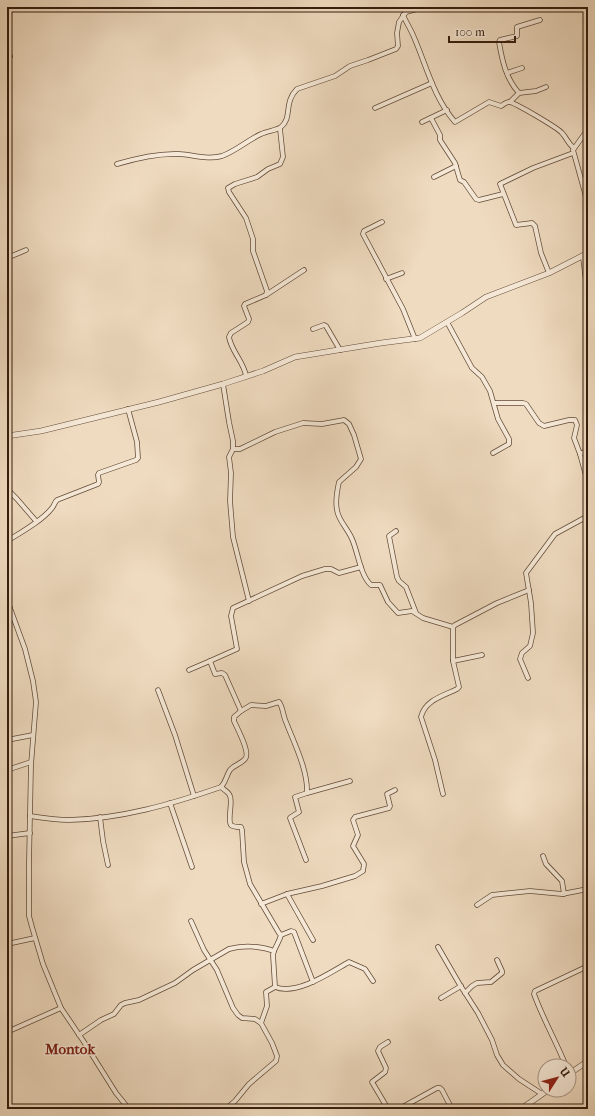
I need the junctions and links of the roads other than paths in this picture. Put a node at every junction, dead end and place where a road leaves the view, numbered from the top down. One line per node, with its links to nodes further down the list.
1 (424, 7): 2 (street)
2 (403, 15): 8 (street); 17 (street)
3 (540, 20): 7 (street)
4 (7, 49): 5 (street)
5 (10, 56)
6 (522, 68): 7 (street)
7 (507, 73): 10 (street)
8 (432, 83): 12 (street); 13 (street)
9 (546, 87): 10 (street)
10 (519, 93): 11 (street)
11 (510, 102): 13 (street); 18 (street)
12 (375, 108)
13 (447, 110): 14 (street)
14 (431, 118): 15 (street); 20 (street)
15 (422, 122)
16 (588, 128): 18 (street)
17 (280, 129): 19 (street); 33 (street)
18 (574, 150): 22 (street); 23 (street)
19 (117, 164)
20 (456, 166): 21 (street); 22 (street)
21 (434, 177)
22 (504, 194): 31 (street)
23 (588, 204)
24 (382, 222): 32 (street)
25 (26, 250): 28 (street)
26 (588, 253): 27 (street)
27 (583, 257): 31 (street); 34 (street)
28 (7, 258)
29 (304, 270): 33 (street)
30 (402, 273): 32 (street)
31 (549, 273): 35 (street)
32 (386, 279): 37 (street)
33 (266, 295): 39 (street)
34 (588, 298)
35 (447, 322): 37 (street); 41 (street)
36 (314, 329): 38 (street)
37 (416, 339): 38 (street)
38 (340, 350): 39 (street)
39 (246, 376): 40 (street)
40 (223, 384): 42 (street); 44 (street)
41 (494, 403): 46 (street); 47 (street)
42 (128, 409): 43 (street); 51 (street)
43 (7, 436)
44 (233, 449): 54 (street); 57 (street)
45 (588, 450): 47 (street)
46 (493, 453)
47 (580, 454): 48 (street)
48 (588, 483)
49 (7, 489): 51 (street)
50 (588, 516): 55 (street)
51 (36, 521): 53 (street)
52 (396, 531): 58 (street)
53 (7, 541)
54 (361, 567): 57 (street); 58 (street)
55 (529, 590): 59 (street); 64 (street)
56 (7, 600): 67 (street)
57 (249, 601): 61 (street)
58 (416, 612): 59 (street)
59 (453, 628): 62 (street)
60 (482, 655): 62 (street)
61 (210, 661): 63 (street); 66 (street)
62 (454, 661): 75 (street)
63 (189, 670)
64 (528, 678)
65 (158, 690): 76 (street)
66 (241, 710): 72 (street); 74 (street)
67 (33, 735): 68 (street); 69 (street)
68 (7, 740)
69 (31, 762): 70 (street); 78 (street)
70 (7, 770)
71 (350, 781): 74 (street)
72 (221, 787): 76 (street); 89 (street)
73 (395, 790): 87 (street)
74 (307, 793): 83 (street)
75 (443, 794)
76 (194, 796): 77 (street)
77 (170, 802): 79 (street); 85 (street)
78 (30, 816): 79 (street); 80 (street)
79 (100, 817): 84 (street)
80 (30, 832): 81 (street); 93 (street)
81 (7, 836)
82 (543, 856): 88 (street)
83 (306, 860)
84 (108, 865)
85 (192, 867)
86 (588, 889): 88 (street)
87 (287, 894): 89 (street); 94 (street)
88 (564, 894): 90 (street)
89 (261, 904): 92 (street)
90 (477, 906)
91 (191, 921): 99 (street)
92 (281, 935): 97 (street); 102 (street)
93 (35, 938): 95 (street); 107 (street)
94 (313, 940)
95 (7, 944)
96 (438, 947): 103 (street)
97 (274, 951): 99 (street); 104 (street)
98 (497, 960): 105 (street)
99 (211, 961): 108 (street); 110 (street)
100 (588, 966): 112 (street)
101 (373, 981): 102 (street)
102 (313, 982): 104 (street)
103 (461, 986): 105 (street); 106 (street)
104 (275, 987): 108 (street)
105 (464, 992): 115 (street)
106 (441, 998)
107 (61, 1008): 109 (street); 110 (street)
108 (261, 1023): 118 (street)
109 (7, 1032)
110 (79, 1035): 117 (street)
111 (388, 1042): 119 (street)
112 (563, 1058)
113 (588, 1061): 114 (street)
114 (577, 1068)
115 (537, 1091)
116 (537, 1098): 122 (street)
117 (129, 1109)
118 (226, 1109)
119 (388, 1109)
120 (399, 1109): 121 (street)
121 (452, 1109)
122 (521, 1109)

